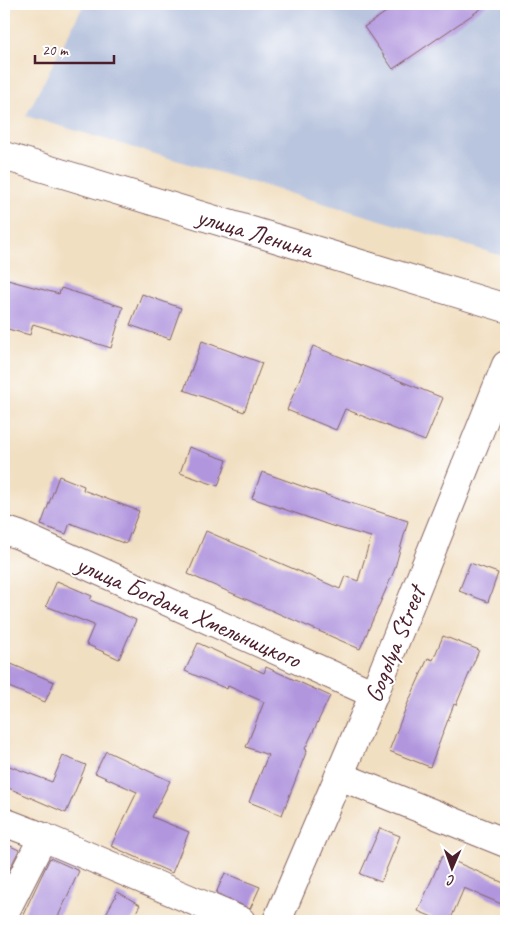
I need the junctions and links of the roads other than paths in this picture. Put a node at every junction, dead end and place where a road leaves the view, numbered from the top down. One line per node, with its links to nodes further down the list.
1 (4, 156): 2 (street, улица Ленина)
2 (506, 308)
3 (506, 365): 5 (street, Gogolya Street)
4 (4, 530): 5 (street, улица Богдана Хмельницкого)
5 (374, 694): 6 (street, Gogolya Street)
6 (340, 776): 9 (street); 12 (street, Gogolya Street)
7 (4, 822): 8 (street)
8 (42, 837): 10 (street); 11 (street)
9 (506, 842)
10 (4, 914)
11 (241, 921)
12 (277, 921)

